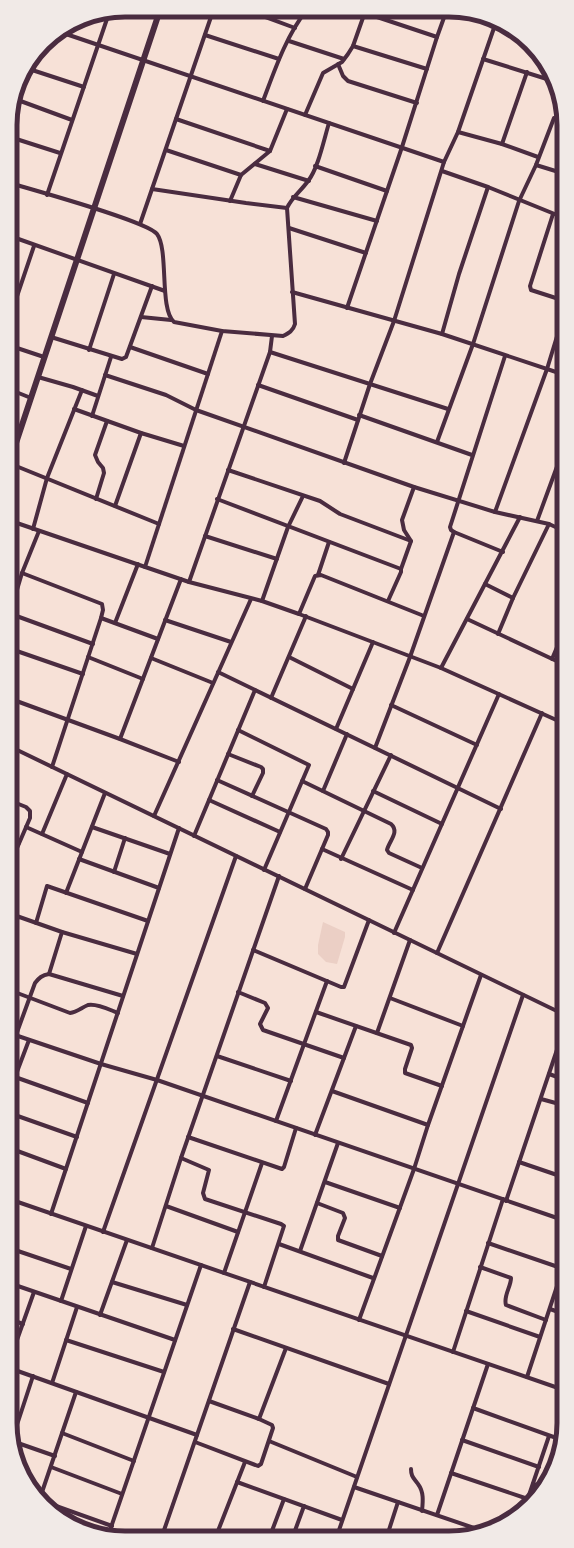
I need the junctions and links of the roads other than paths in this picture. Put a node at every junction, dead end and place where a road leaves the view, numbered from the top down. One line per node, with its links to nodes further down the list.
1 (158, 17): 20 (street)
2 (211, 17): 12 (street)
3 (265, 17): 10 (street)
4 (302, 17): 10 (street)
5 (363, 17): 16 (street)
6 (379, 17): 13 (street)
7 (444, 17): 13 (street)
8 (107, 19): 15 (street)
9 (494, 27): 19 (street)
10 (295, 28): 14 (street)
11 (66, 34): 15 (street)
12 (204, 35): 17 (street); 25 (street)
13 (437, 37): 22 (street)
14 (289, 41): 17 (street); 18 (street)
15 (98, 45): 20 (street); 27 (street)
16 (353, 46): 18 (street); 22 (street)
17 (279, 59): 29 (street)
18 (344, 59): 21 (street)
19 (483, 59): 24 (street); 37 (street)
20 (144, 60): 25 (street); 61 (street)
21 (338, 64): 30 (street); 32 (street)
22 (427, 69): 30 (street)
23 (32, 70): 27 (street)
24 (527, 72): 26 (street); 39 (street)
25 (191, 76): 29 (street); 33 (street)
26 (547, 79)
27 (84, 87): 35 (street)
28 (20, 101): 35 (street)
29 (263, 101): 31 (street)
30 (417, 103): 40 (street)
31 (287, 109): 32 (street); 42 (street)
32 (305, 115): 36 (street)
33 (176, 119): 41 (street); 42 (street)
34 (557, 119): 44 (street)
35 (72, 120): 43 (street)
36 (329, 123): 40 (street); 48 (street)
37 (458, 132): 39 (street); 45 (street)
38 (17, 139): 43 (street)
39 (502, 144): 44 (street)
40 (402, 147): 45 (street); 56 (street)
41 (166, 150): 51 (street); 55 (street)
42 (270, 151): 46 (street)
43 (60, 154): 57 (street)
44 (538, 157): 47 (street)
45 (444, 162): 49 (street)
46 (255, 164): 51 (street); 52 (street)
47 (536, 165): 50 (street); 60 (street)
48 (315, 166): 52 (street); 56 (street)
49 (442, 171): 54 (street); 81 (street)
50 (557, 171)
51 (241, 175): 59 (street)
52 (309, 181): 58 (street)
53 (17, 185): 57 (street)
54 (488, 187): 60 (street); 83 (street)
55 (152, 189): 59 (street); 66 (street)
56 (387, 191): 65 (street)
57 (47, 195): 61 (street)
58 (293, 198): 62 (street); 65 (street)
59 (230, 201): 62 (street)
60 (519, 201): 63 (street); 87 (street)
61 (94, 208): 66 (street); 71 (street)
62 (287, 208): 67 (street)
63 (553, 214): 64 (street); 77 (street)
64 (557, 215)
65 (377, 221): 70 (street)
66 (140, 224): 74 (street)
67 (288, 228): 70 (street); 75 (street)
68 (17, 239): 69 (street)
69 (34, 246): 71 (street); 76 (street)
70 (366, 253): 78 (street)
71 (77, 261): 72 (street); 86 (street)
72 (114, 274): 73 (street); 90 (street)
73 (152, 286): 74 (street); 79 (street)
74 (165, 291): 80 (street)
75 (292, 292): 78 (street); 84 (street)
76 (17, 296)
77 (557, 298)
78 (346, 308): 81 (street)
79 (141, 317): 80 (street); 88 (street)
80 (171, 320): 82 (street)
81 (394, 321): 83 (street); 100 (street)
82 (222, 331): 84 (street); 97 (street)
83 (442, 334): 87 (street)
84 (272, 336): 91 (street)
85 (557, 336): 95 (street)
86 (51, 337): 90 (street); 93 (street)
87 (473, 344): 92 (street); 107 (street)
88 (130, 347): 94 (street); 97 (street)
89 (17, 348): 93 (street)
90 (89, 350): 94 (street)
91 (270, 352): 100 (street); 101 (street)
92 (505, 356): 95 (street); 117 (street)
93 (44, 357): 99 (street)
94 (111, 357): 98 (street)
95 (547, 369): 96 (street); 129 (street)
96 (557, 372)
97 (208, 374): 108 (street)
98 (105, 375): 104 (street); 108 (street)
99 (38, 377): 102 (street); 105 (street)
100 (370, 384): 107 (street); 110 (street)
101 (258, 385): 110 (street); 112 (street)
102 (82, 390): 104 (street); 106 (street)
103 (17, 392): 105 (street)
104 (98, 396): 109 (street)
105 (31, 398): 114 (street)
106 (74, 409): 109 (street); 122 (street)
107 (448, 409): 115 (street)
108 (196, 410): 112 (street); 116 (street)
109 (92, 416): 111 (street)
110 (359, 417): 115 (street); 118 (street)
111 (107, 421): 113 (street); 125 (street)
112 (244, 426): 118 (street); 121 (street)
113 (141, 432): 116 (street); 128 (street)
114 (17, 440)
115 (437, 442): 117 (street)
116 (184, 446): 133 (street)
117 (472, 455): 127 (street)
118 (344, 463): 123 (street)
119 (17, 466): 122 (street)
120 (557, 467): 131 (street)
121 (228, 470): 124 (street); 126 (street)
122 (47, 478): 125 (street); 137 (street)
123 (414, 487): 127 (street); 141 (street)
124 (303, 496): 135 (street); 141 (street)
125 (96, 499): 128 (street)
126 (217, 499): 135 (street); 140 (street)
127 (457, 501): 129 (street); 139 (street)
128 (115, 506): 133 (street)
129 (495, 512): 130 (street)
130 (520, 517): 131 (street); 143 (street)
131 (537, 521): 134 (street)
132 (17, 523): 137 (street)
133 (159, 524): 146 (street)
134 (549, 524): 136 (street); 154 (street)
135 (288, 527): 142 (street); 144 (street)
136 (557, 528)
137 (33, 529): 138 (street)
138 (39, 531): 145 (street); 148 (street)
139 (454, 532): 143 (street); 161 (street)
140 (204, 536): 144 (street); 151 (street)
141 (411, 540): 147 (street)
142 (329, 542): 147 (street); 149 (street)
143 (502, 552): 152 (street)
144 (277, 559): 156 (street)
145 (138, 564): 146 (street); 165 (street)
146 (145, 567): 150 (street)
147 (400, 569): 157 (street)
148 (22, 574): 153 (street); 162 (street)
149 (318, 575): 157 (street); 158 (street)
150 (181, 579): 151 (street); 164 (street)
151 (189, 582): 155 (street)
152 (485, 584): 154 (street); 163 (street)
153 (17, 590)
154 (513, 598): 166 (street)
155 (251, 599): 156 (street); 168 (street)
156 (262, 601): 158 (street)
157 (388, 602): 161 (street)
158 (299, 614): 160 (street)
159 (17, 616): 170 (street)
160 (306, 616): 169 (street); 174 (street)
161 (424, 616): 175 (street)
162 (101, 618): 165 (street); 170 (street)
163 (467, 619): 166 (street); 179 (street)
164 (165, 620): 167 (street); 168 (street)
165 (115, 623): 167 (street)
166 (498, 634): 177 (street)
167 (158, 639): 176 (street)
168 (232, 642): 180 (street)
169 (373, 642): 175 (street); 184 (street)
170 (93, 644): 173 (street)
171 (557, 647): 177 (street)
172 (17, 651): 181 (street)
173 (88, 657): 181 (street); 182 (street)
174 (289, 657): 184 (street); 187 (street)
175 (410, 657): 179 (street); 189 (street)
176 (151, 658): 182 (street); 183 (street)
177 (552, 659): 178 (street)
178 (557, 661)
179 (441, 668): 186 (street)
180 (218, 672): 183 (street); 185 (street)
181 (83, 674): 191 (street)
182 (143, 679): 196 (street)
183 (213, 683): 202 (street)
184 (353, 689): 193 (street)
185 (255, 690): 187 (street); 194 (street)
186 (499, 694): 190 (street); 197 (street)
187 (271, 698): 193 (street)
188 (17, 701): 191 (street)
189 (392, 705): 197 (street); 198 (street)
190 (542, 713): 192 (street); 214 (street)
191 (68, 719): 196 (street); 203 (street)
192 (557, 719)
193 (336, 729): 195 (street)
194 (238, 730): 200 (street); 206 (street)
195 (347, 734): 198 (street); 208 (street)
196 (120, 739): 202 (street)
197 (477, 745): 207 (street)
198 (375, 748): 201 (street)
199 (17, 750): 203 (street)
200 (228, 754): 205 (street); 211 (street)
201 (390, 756): 207 (street); 210 (street)
202 (178, 762): 217 (street)
203 (52, 767): 204 (street)
204 (67, 774): 209 (street); 223 (street)
205 (217, 780): 211 (street); 212 (street)
206 (302, 781): 208 (street); 216 (street)
207 (458, 788): 214 (street); 218 (street)
208 (323, 791): 215 (street)
209 (105, 792): 217 (street); 220 (street)
210 (373, 792): 215 (street); 218 (street)
211 (252, 796): 216 (street)
212 (209, 800): 222 (street); 224 (street)
213 (17, 803): 219 (street)
214 (501, 809): 251 (street)
215 (365, 811): 233 (street); 234 (street)
216 (289, 813): 222 (street); 228 (street)
217 (154, 816): 221 (street)
218 (442, 824): 234 (street)
219 (26, 827): 223 (street); 226 (street)
220 (92, 827): 225 (street); 229 (street)
221 (179, 828): 224 (street); 230 (street)
222 (280, 832): 235 (street)
223 (42, 834): 229 (street)
224 (194, 836): 231 (street)
225 (125, 838): 230 (street); 236 (street)
226 (19, 843): 227 (street)
227 (17, 848)
228 (322, 849): 233 (street); 239 (street)
229 (82, 852): 232 (street)
230 (170, 854): 238 (street)
231 (236, 856): 235 (street); 280 (street)
232 (80, 859): 236 (street); 241 (street)
233 (341, 859): 240 (street)
234 (422, 868): 240 (street)
235 (264, 870): 237 (street)
236 (114, 872): 238 (street)
237 (279, 876): 239 (street); 250 (street)
238 (159, 888): 245 (street)
239 (305, 889): 244 (street)
240 (413, 890): 248 (street)
241 (66, 893): 245 (street); 246 (street)
242 (18, 916): 243 (street); 246 (street)
243 (17, 919)
244 (369, 920): 248 (street); 255 (street)
245 (148, 921): 252 (street)
246 (36, 923): 247 (street)
247 (62, 932): 252 (street); 253 (street)
248 (394, 932): 249 (street)
249 (410, 940): 251 (street); 261 (street)
250 (253, 950): 255 (street); 256 (street)
251 (437, 953): 254 (street)
252 (137, 954): 259 (street)
253 (49, 974): 259 (street); 260 (street)
254 (482, 975): 258 (street); 266 (street)
255 (327, 981): 263 (street)
256 (238, 992): 271 (street); 273 (street)
257 (17, 993): 260 (street)
258 (523, 995): 262 (street); 304 (street)
259 (123, 996): 264 (street)
260 (30, 997): 264 (street); 267 (street)
261 (390, 998): 266 (street); 268 (street)
262 (557, 1011)
263 (316, 1012): 265 (street); 271 (street)
264 (118, 1013): 275 (street)
265 (356, 1026): 268 (street); 274 (street)
266 (463, 1026): 282 (street)
267 (17, 1027)
268 (377, 1033): 282 (street)
269 (17, 1035): 270 (street)
270 (29, 1040): 275 (street); 276 (street)
271 (304, 1044): 274 (street); 281 (street)
272 (557, 1050): 277 (street)
273 (217, 1056): 281 (street); 284 (street)
274 (344, 1058): 283 (street)
275 (101, 1064): 280 (street); 286 (street)
276 (17, 1072)
277 (549, 1074): 278 (street); 285 (street)
278 (557, 1077)
279 (17, 1078): 286 (street)
280 (157, 1080): 284 (street); 314 (street)
281 (291, 1081): 289 (street)
282 (442, 1086): 290 (street)
283 (332, 1091): 290 (street); 292 (street)
284 (202, 1096): 289 (street); 294 (street)
285 (541, 1099): 287 (street); 298 (street)
286 (88, 1103): 293 (street)
287 (557, 1104)
288 (17, 1116): 293 (street)
289 (276, 1121): 291 (street)
290 (428, 1126): 301 (street)
291 (296, 1128): 292 (street); 299 (street)
292 (315, 1135): 295 (street)
293 (77, 1136): 300 (street)
294 (188, 1137): 297 (street); 299 (street)
295 (338, 1143): 301 (street); 303 (street)
296 (17, 1151): 300 (street)
297 (181, 1158): 308 (street); 310 (street)
298 (519, 1162): 302 (street); 305 (street)
299 (262, 1163): 310 (street)
300 (66, 1169): 311 (street)
301 (414, 1169): 304 (street); 309 (street)
302 (557, 1175)
303 (325, 1182): 307 (street); 309 (street)
304 (458, 1184): 305 (street); 347 (street)
305 (504, 1200): 312 (street); 317 (street)
306 (17, 1202): 311 (street)
307 (317, 1203): 321 (street); 322 (street)
308 (166, 1206): 315 (street); 319 (street)
309 (400, 1208): 322 (street)
310 (245, 1212): 315 (street); 318 (street)
311 (51, 1214): 313 (street)
312 (557, 1218)
313 (86, 1226): 314 (street); 326 (street)
314 (103, 1232): 316 (street)
315 (238, 1232): 327 (street)
316 (127, 1240): 319 (street); 329 (street)
317 (488, 1243): 324 (street); 325 (street)
318 (279, 1244): 321 (street); 332 (street)
319 (152, 1248): 323 (street)
320 (17, 1251): 326 (street)
321 (300, 1251): 328 (street)
322 (382, 1256): 328 (street)
323 (201, 1265): 327 (street); 336 (street)
324 (480, 1267): 339 (street); 343 (street)
325 (557, 1267)
326 (71, 1269): 335 (street)
327 (224, 1273): 330 (street)
328 (374, 1278): 342 (street)
329 (112, 1282): 336 (street); 341 (street)
330 (250, 1282): 332 (street); 346 (street)
331 (17, 1286): 334 (street)
332 (264, 1287): 342 (street)
333 (557, 1287): 338 (street)
334 (34, 1292): 335 (street); 345 (street)
335 (61, 1301): 337 (street)
336 (187, 1305): 351 (street)
337 (77, 1307): 341 (street); 350 (street)
338 (550, 1309): 340 (street); 343 (street)
339 (466, 1311): 348 (street); 353 (street)
340 (557, 1312)
341 (100, 1315): 351 (street)
342 (359, 1320): 347 (street)
343 (546, 1320): 348 (street)
344 (17, 1322): 345 (street)
345 (23, 1324): 349 (street)
346 (233, 1329): 352 (street); 363 (street)
347 (406, 1336): 353 (street); 360 (street)
348 (540, 1337): 358 (street)
349 (17, 1340)
350 (66, 1340): 356 (street); 359 (street)
351 (175, 1340): 356 (street)
352 (286, 1348): 360 (street); 366 (street)
353 (453, 1352): 354 (street)
354 (488, 1364): 358 (street); 364 (street)
355 (17, 1371): 357 (street)
356 (164, 1372): 365 (street)
357 (33, 1376): 359 (street); 367 (street)
358 (527, 1378): 361 (street)
359 (52, 1383): 362 (street)
360 (389, 1384): 384 (street)
361 (557, 1388)
362 (76, 1392): 365 (street); 369 (street)
363 (209, 1401): 366 (street); 370 (street)
364 (473, 1408): 371 (street); 373 (street)
365 (149, 1418): 370 (street); 378 (street)
366 (259, 1419): 374 (street)
367 (18, 1421): 368 (street)
368 (17, 1424)
369 (62, 1433): 377 (street); 378 (street)
370 (197, 1435): 375 (street)
371 (549, 1436): 372 (street); 381 (street)
372 (556, 1438)
373 (462, 1440): 381 (street); 383 (street)
374 (269, 1441): 379 (street); 384 (street)
375 (195, 1442): 379 (street); 403 (street)
376 (19, 1443): 377 (street)
377 (54, 1456): 380 (street)
378 (134, 1461): 390 (street)
379 (245, 1462): 385 (street)
380 (51, 1467): 389 (street); 390 (street)
381 (539, 1467): 386 (street)
382 (411, 1469): 397 (street)
383 (451, 1473): 392 (street); 398 (street)
384 (357, 1477): 388 (street)
385 (237, 1482): 393 (street); 404 (street)
386 (533, 1484): 387 (street); 391 (street)
387 (537, 1485)
388 (354, 1487): 394 (street); 399 (street)
389 (42, 1492)
390 (122, 1494): 400 (street)
391 (530, 1494)
392 (526, 1498)
393 (284, 1499): 396 (street); 405 (street)
394 (398, 1502): 397 (street); 408 (street)
395 (56, 1506): 400 (street)
396 (304, 1506): 399 (street); 406 (street)
397 (422, 1511): 398 (street)
398 (437, 1516): 401 (street)
399 (342, 1520): 407 (street)
400 (112, 1526): 402 (street)
401 (474, 1528)
402 (110, 1530)
403 (164, 1531)
404 (218, 1531)
405 (272, 1531)
406 (295, 1531)
407 (339, 1531)
408 (389, 1531)

